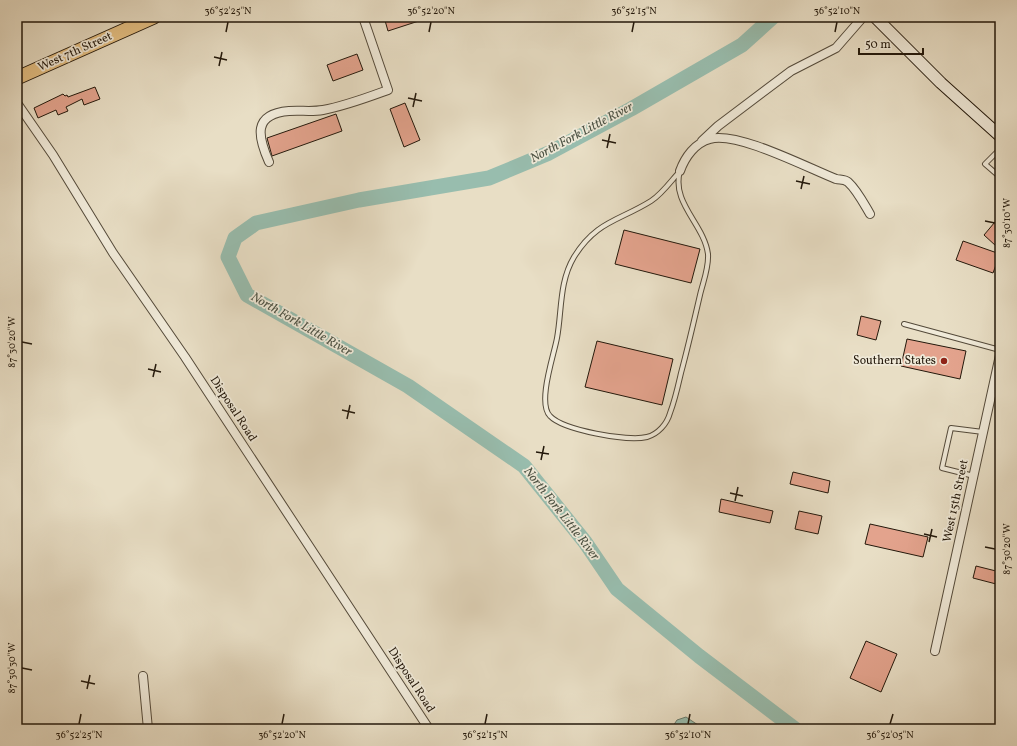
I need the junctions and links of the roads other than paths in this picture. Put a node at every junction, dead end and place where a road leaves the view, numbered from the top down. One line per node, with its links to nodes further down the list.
1 (19, 17): 6 (lane)
2 (154, 17): 7 (main road, West 7th Street)
3 (363, 17): 12 (street)
4 (863, 17): 10 (street)
5 (875, 17): 9 (main road)
6 (17, 20)
7 (17, 78)
8 (17, 103): 24 (street, Disposal Road)
9 (1000, 136)
10 (698, 144): 13 (street); 15 (street)
11 (1000, 149): 14 (lane)
12 (269, 162)
13 (680, 171): 13 (lane)
14 (1000, 177)
15 (870, 214)
16 (904, 324): 17 (lane)
17 (1000, 350)
18 (1000, 355): 19 (street, West 15th Street)
19 (983, 432): 20 (street, West 15th Street); 20 (lane)
20 (974, 476): 21 (street, West 15th Street)
21 (935, 652)
22 (143, 676): 23 (street)
23 (148, 729)
24 (429, 729)

